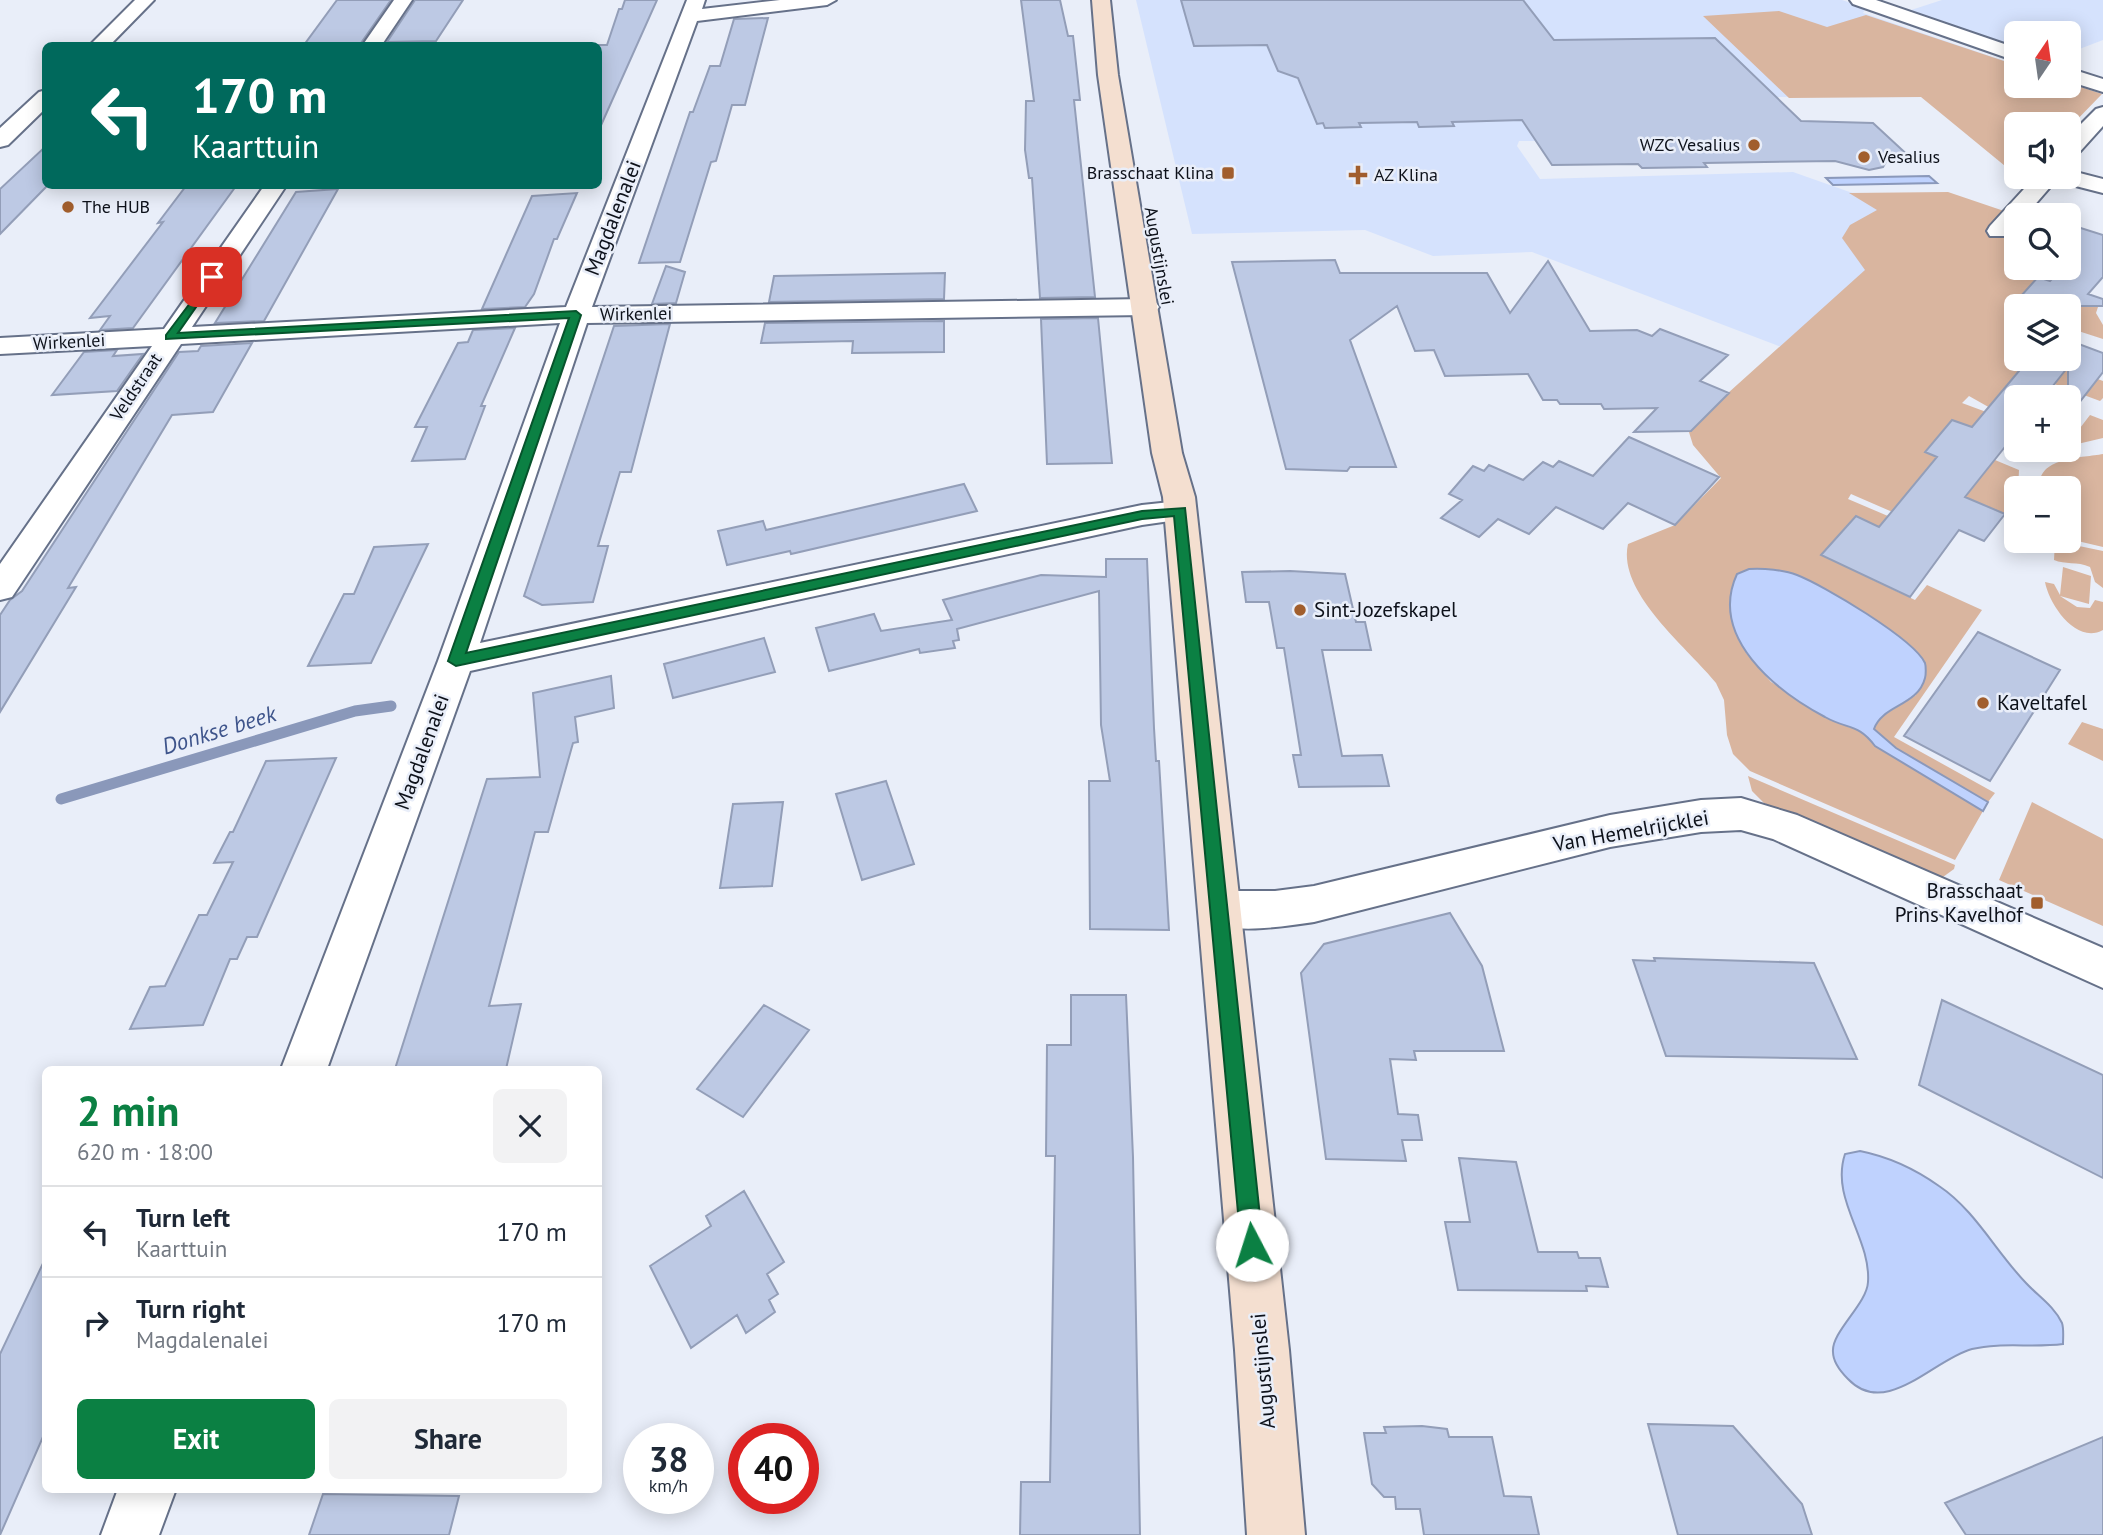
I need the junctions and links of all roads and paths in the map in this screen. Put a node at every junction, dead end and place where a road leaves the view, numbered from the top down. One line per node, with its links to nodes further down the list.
1 (145, 0): 7 (street)
2 (403, 0): 8 (street)
3 (827, 0): 5 (street)
4 (1859, 0): 9 (street)
5 (693, 8): 22 (street, Magdalenalei)
6 (1103, 10): 21 (street, Augustijnslei); 25 (street, Augustijnslei)
7 (102, 42)
8 (374, 42)
9 (2004, 51)
10 (2081, 78): 11 (street)
11 (2103, 86)
12 (42, 100): 15 (street)
13 (2103, 113): 14 (street)
14 (2081, 137)
15 (0, 140)
16 (2081, 181): 17 (street)
17 (2103, 187)
18 (273, 189): 23 (street, Veldstraat)
19 (2036, 189): 20 (street)
20 (1999, 231)
21 (1146, 307): 22 (street, Wirkenlei); 25 (street, Augustijnslei)
22 (576, 315): 23 (street, Wirkenlei); 27 (street, Magdalenalei)
23 (170, 337): 24 (street, Wirkenlei); 26 (street, Veldstraat)
24 (0, 346)
25 (1180, 504): 27 (street); 28 (street, Augustijnslei)
26 (0, 589)
27 (456, 661): 30 (street, Magdalenalei)
28 (1219, 909): 29 (street, Van Hemelrijcklei); 33 (street, Augustijnslei)
29 (2103, 969)
30 (305, 1066)
31 (146, 1493): 32 (street)
32 (130, 1535)
33 (1276, 1535)

